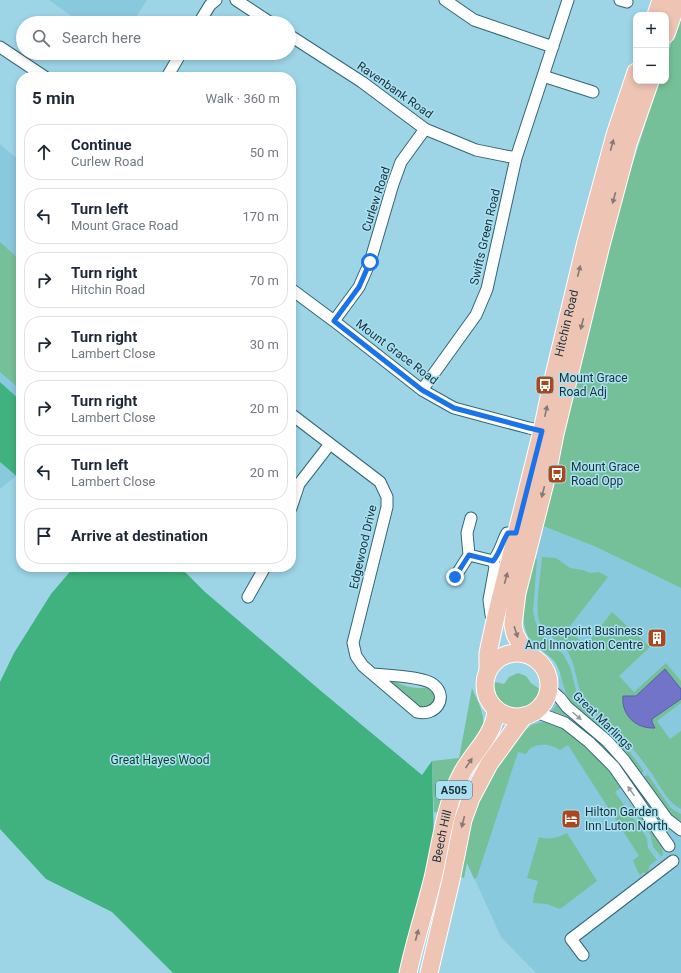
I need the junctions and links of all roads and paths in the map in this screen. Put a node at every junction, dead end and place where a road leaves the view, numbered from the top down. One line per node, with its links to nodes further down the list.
1 (216, 0): 8 (street)
2 (236, 0): 9 (street)
3 (445, 0): 12 (street)
4 (568, 0): 12 (street, Swifts Green Road)
5 (661, 0): 7 (main road)
6 (678, 0): 10 (main road)
7 (657, 12)
8 (203, 16)
9 (260, 16)
10 (669, 26)
11 (296, 40): 23 (street, Ravenbank Road)
12 (553, 46): 19 (street, Swifts Green Road)
13 (0, 47): 14 (street)
14 (16, 58)
15 (20, 60): 17 (street)
16 (177, 60): 18 (street)
17 (38, 72)
18 (171, 72)
19 (543, 76): 22 (street); 24 (street, Swifts Green Road)
20 (633, 81): 29 (main road, Hitchin Road, one-way to 20)
21 (649, 84): 29 (main road, Hitchin Road, one-way to 29)
22 (593, 92)
23 (425, 129): 24 (street, Ravenbank Road); 26 (street, Curlew Road)
24 (516, 158): 27 (street, Swifts Green Road)
25 (296, 293): 26 (street, Mount Grace Road)
26 (334, 321): 27 (street, Mount Grace Road)
27 (422, 390): 29 (street, Mount Grace Road)
28 (296, 418): 30 (street, Edgewood Drive)
29 (549, 432): 33 (main road, Hitchin Road); 40 (main road, Hitchin Road, one-way to 40)
30 (330, 444): 31 (street); 42 (street, Edgewood Drive)
31 (296, 493)
32 (471, 518): 34 (street)
33 (516, 533): 35 (street); 39 (main road, Hitchin Road, one-way to 33)
34 (469, 555): 35 (street); 37 (street)
35 (493, 561): 39 (street)
36 (262, 572): 38 (street)
37 (455, 577)
38 (248, 597)
39 (496, 616): 41 (main road, Hitchin Road)
40 (525, 653): 41 (main road); 43 (main road)
41 (488, 671): 44 (main road)
42 (374, 674): 42 (street, Edgewood Drive)
43 (550, 689): 45 (main road, A505); 46 (street, Great Marlings, one-way to 46)
44 (496, 709): 45 (main road); 50 (main road, Beech Hill / A505, one-way to 44)
45 (530, 714): 47 (street, Great Marlings, one-way to 45); 51 (main road, Beech Hill / A505, one-way to 51)
46 (681, 830): 47 (street, Great Marlings)
47 (669, 846): 48 (street, Great Marlings)
48 (677, 863): 49 (street, Great Marlings)
49 (583, 955)
50 (408, 973)
51 (429, 973)

